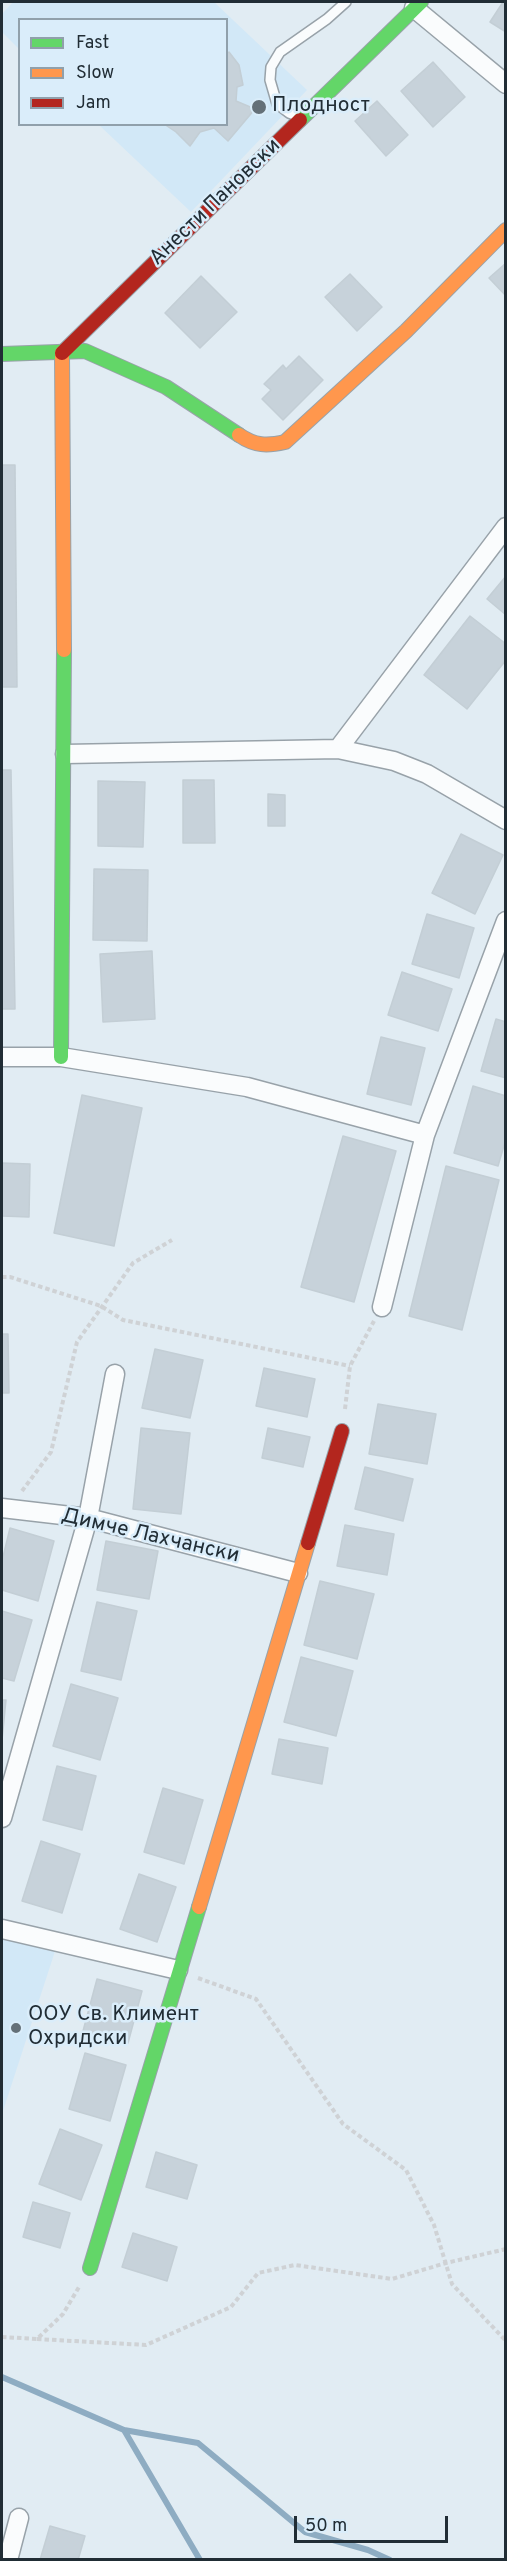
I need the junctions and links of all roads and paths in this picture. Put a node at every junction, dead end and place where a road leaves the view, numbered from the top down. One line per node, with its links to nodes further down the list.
1 (346, 2): 4 (lane)
2 (417, 5): 3 (street); 4 (street, Анести Пановски)
3 (506, 84)
4 (303, 117): 6 (street, Анести Пановски)
5 (506, 230): 6 (street)
6 (62, 353): 7 (street); 10 (street)
7 (2, 354)
8 (506, 527): 9 (street)
9 (338, 749): 10 (street); 11 (street)
10 (65, 754): 14 (street)
11 (506, 820)
12 (506, 921): 15 (street)
13 (2, 1057): 14 (street)
14 (61, 1057): 15 (street)
15 (425, 1135): 19 (street)
16 (172, 1240): 18 (path)
17 (2, 1277): 18 (path)
18 (101, 1306): 20 (path); 23 (path)
19 (382, 1307): 20 (path)
20 (350, 1366): 22 (path)
21 (115, 1374): 24 (street)
22 (342, 1431): 25 (street)
23 (5, 1508): 24 (street, Димче Лахчански)
24 (88, 1518): 25 (street, Димче Лахчански); 26 (street)
25 (298, 1573): 28 (street)
26 (2, 1818)
27 (2, 1929): 28 (street)
28 (178, 1970): 30 (path); 31 (street)
29 (506, 2249): 30 (path)
30 (446, 2263): 33 (path); 34 (path)
31 (90, 2268): 33 (path)
32 (2, 2337): 33 (path)
33 (37, 2339)
34 (506, 2341)
35 (19, 2518): 36 (street)
36 (8, 2559)

